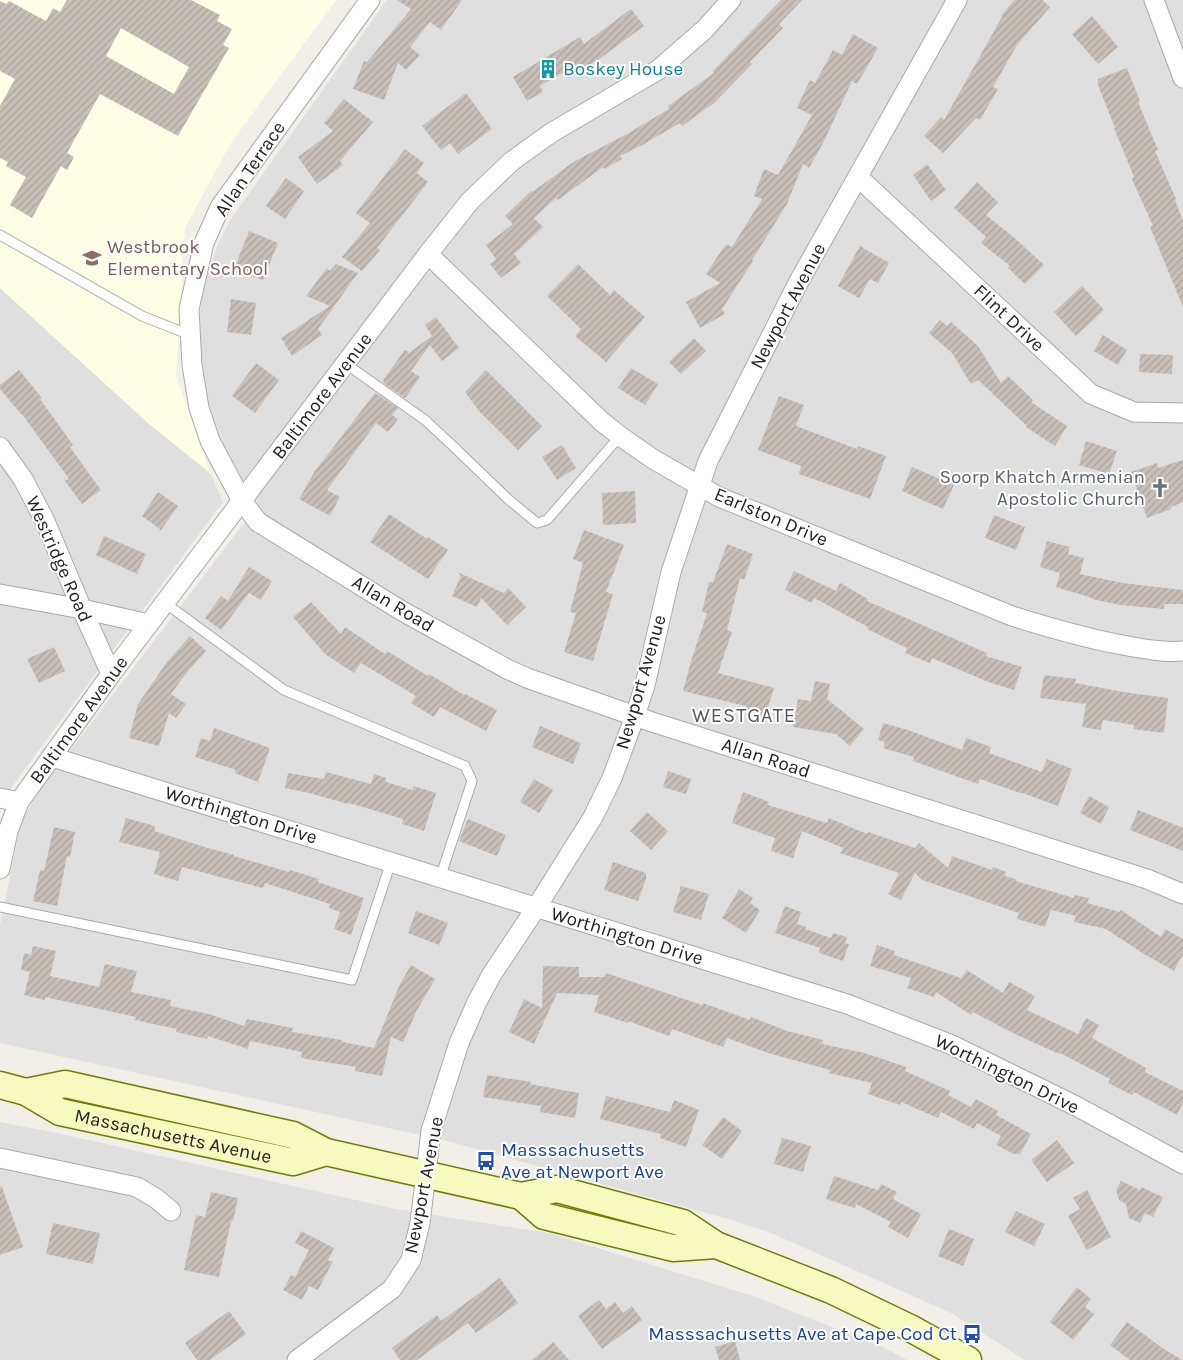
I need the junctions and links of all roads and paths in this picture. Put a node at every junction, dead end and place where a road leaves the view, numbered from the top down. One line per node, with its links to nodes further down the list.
1 (370, 0): 9 (street, Allan Terrace)
2 (731, 0): 8 (street, Baltimore Avenue)
3 (957, 0): 6 (street, Newport Avenue)
4 (1154, 0): 5 (street)
5 (1183, 78)
6 (858, 177): 11 (street, Flint Drive); 14 (street, Newport Avenue)
7 (0, 235): 9 (lane)
8 (428, 254): 10 (street, Baltimore Avenue); 12 (street, Earlston Drive)
9 (190, 335): 15 (street, Allan Terrace)
10 (346, 364): 12 (lane); 15 (street, Baltimore Avenue)
11 (1183, 413)
12 (620, 436): 14 (street, Earlston Drive)
13 (0, 447): 18 (street, Westridge Road)
14 (699, 486): 20 (street, Earlston Drive); 22 (street, Newport Avenue)
15 (242, 501): 17 (street, Baltimore Avenue); 22 (street, Allan Road)
16 (0, 594): 18 (street)
17 (165, 603): 19 (street, Baltimore Avenue); 28 (lane)
18 (82, 609): 19 (street); 21 (street, Westridge Road)
19 (149, 624): 21 (street, Baltimore Avenue)
20 (1183, 651)
21 (111, 674): 23 (street, Baltimore Avenue)
22 (636, 716): 29 (street, Allan Road); 31 (street, Newport Avenue)
23 (52, 757): 25 (street, Baltimore Avenue); 26 (street, Worthington Drive)
24 (0, 798): 25 (street)
25 (19, 802): 27 (street, Baltimore Avenue)
26 (392, 862): 28 (street, Worthington Drive); 30 (lane)
27 (0, 869)
28 (440, 878): 31 (street, Worthington Drive)
29 (1183, 894)
30 (0, 907)
31 (536, 908): 34 (street, Worthington Drive); 35 (street, Newport Avenue)
32 (0, 1085): 35 (main road, Massachusetts Avenue)
33 (0, 1158): 36 (street)
34 (1183, 1164)
35 (425, 1173): 37 (street, Newport Avenue); 38 (main road, Massachusetts Avenue)
36 (171, 1211)
37 (296, 1360)
38 (968, 1360)

